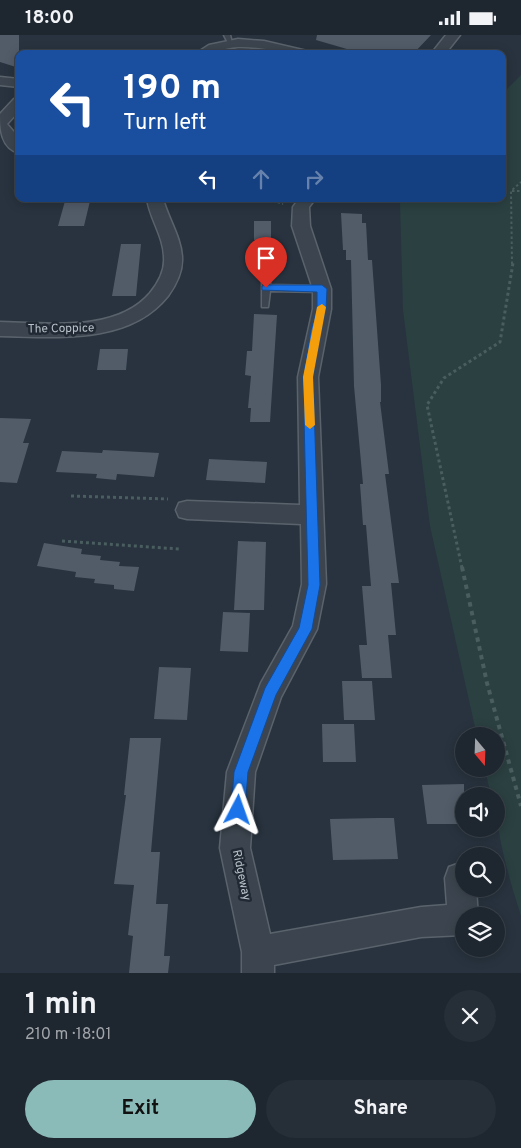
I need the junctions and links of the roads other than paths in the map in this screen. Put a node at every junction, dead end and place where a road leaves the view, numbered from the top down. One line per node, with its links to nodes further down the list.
1 (453, 35): 5 (street)
2 (228, 38): 3 (street); 4 (street)
3 (207, 50)
4 (285, 50)
5 (441, 50)
6 (0, 81): 7 (street)
7 (15, 83)
8 (15, 107): 9 (street)
9 (0, 124): 10 (street)
10 (15, 143)
11 (155, 202): 17 (street, The Coppice)
12 (305, 202): 15 (street, Ridgeway)
13 (266, 271): 14 (lane)
14 (266, 288): 15 (lane); 16 (lane)
15 (322, 289): 19 (street, Ridgeway)
16 (265, 305)
17 (0, 329)
18 (187, 510): 19 (street)
19 (313, 515): 21 (street, Ridgeway)
20 (461, 897): 21 (street)
21 (258, 962)

